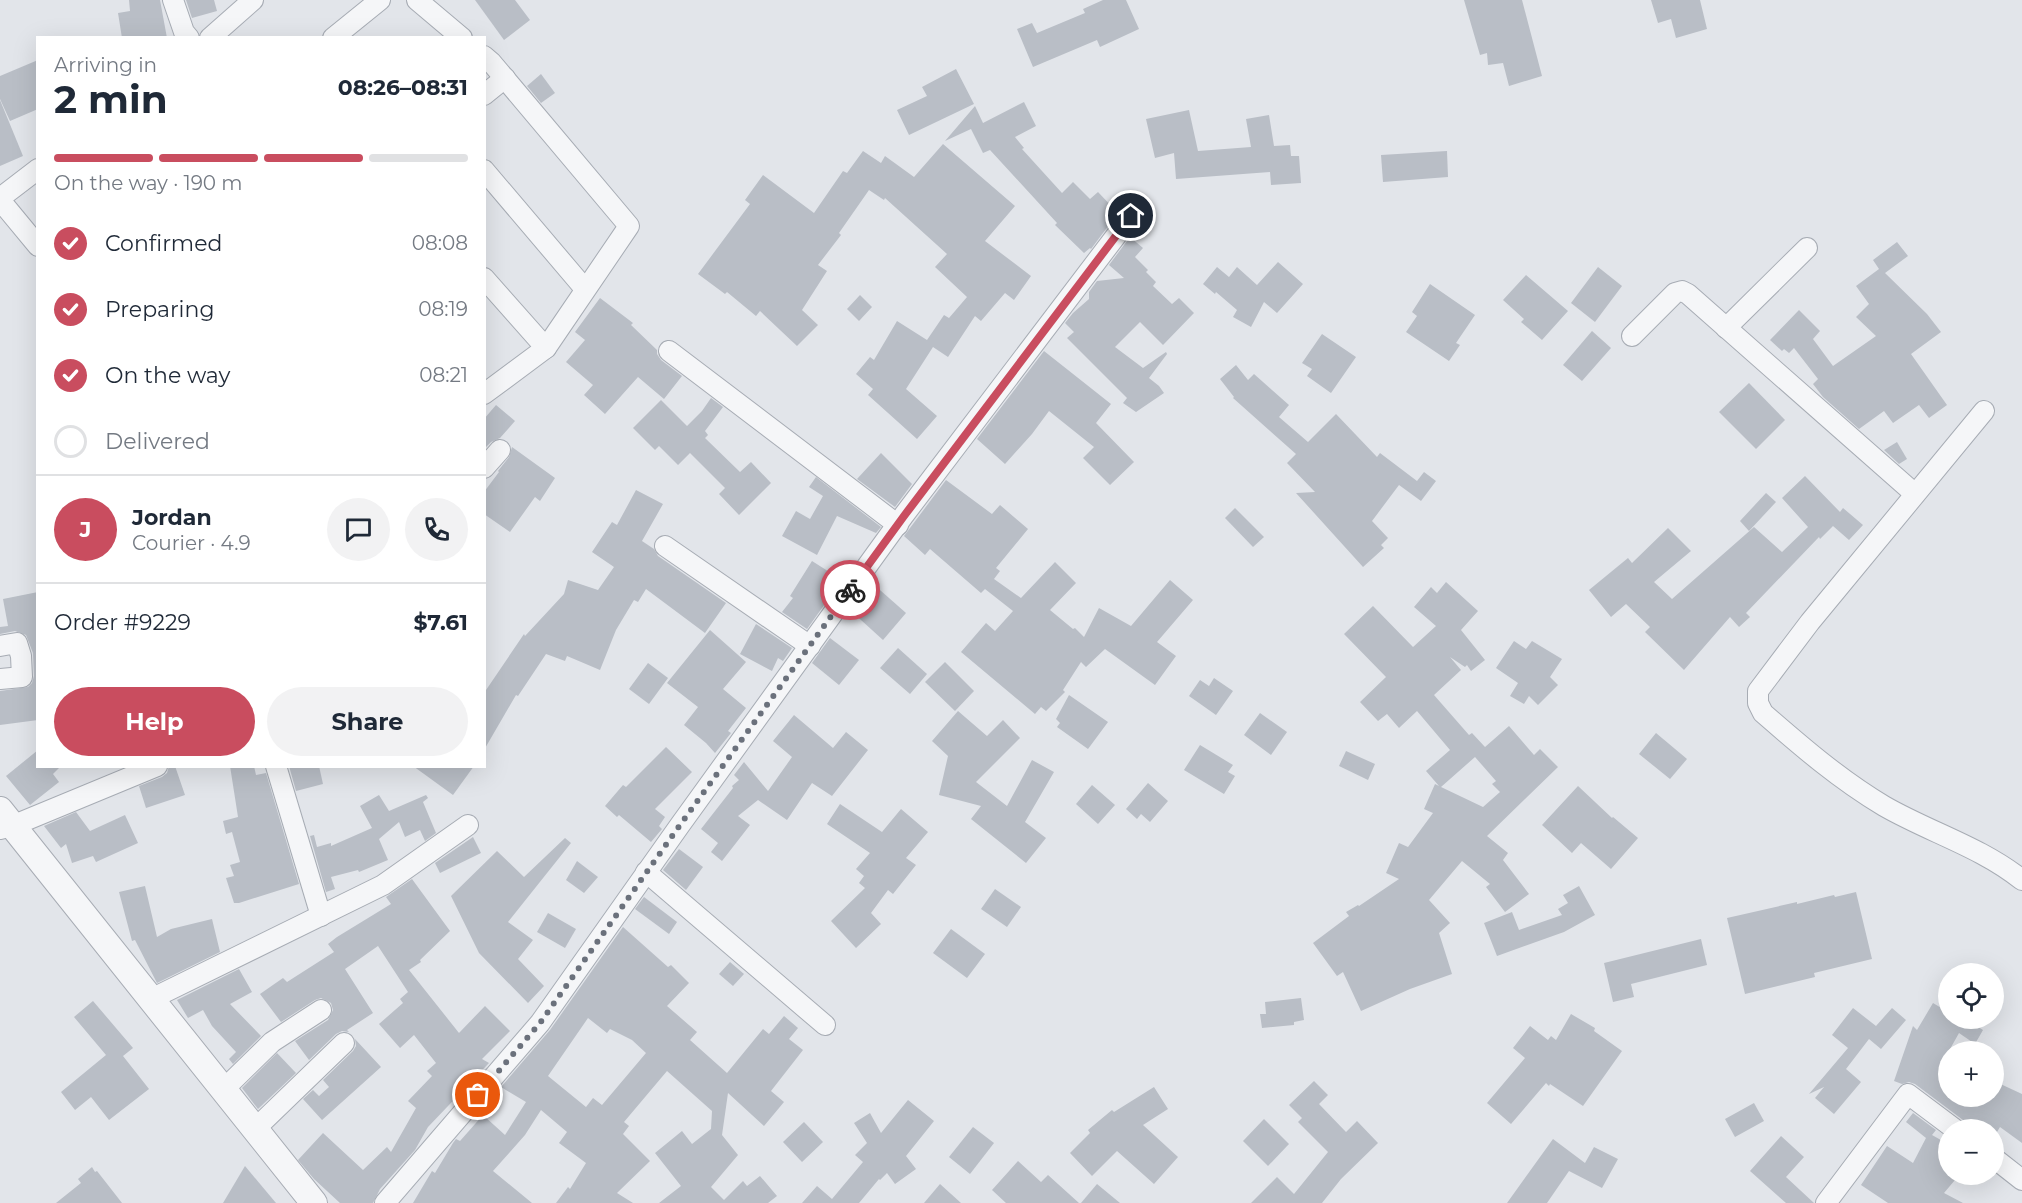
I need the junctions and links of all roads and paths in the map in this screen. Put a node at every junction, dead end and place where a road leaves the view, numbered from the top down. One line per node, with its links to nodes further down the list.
1 (173, 0): 6 (street)
2 (253, 0): 7 (street)
3 (380, 0): 8 (street)
4 (417, 0): 5 (street)
5 (453, 35)
6 (187, 36)
7 (212, 36)
8 (335, 36)
9 (486, 58): 10 (street)
10 (505, 78): 11 (street); 19 (street)
11 (486, 93)
12 (36, 171): 14 (street)
13 (486, 172): 19 (street)
14 (0, 199): 16 (street)
15 (1131, 216): 29 (street)
16 (36, 244)
17 (1807, 248): 20 (street)
18 (486, 280): 22 (street)
19 (585, 289): 22 (street)
20 (1726, 328): 21 (street); 28 (street)
21 (1632, 336)
22 (546, 348): 24 (street)
23 (669, 351): 29 (street)
24 (487, 387)
25 (1984, 411): 28 (street)
26 (500, 450): 27 (street)
27 (486, 466)
28 (1915, 494): 39 (street)
29 (898, 525): 32 (street)
30 (665, 546): 32 (street)
31 (0, 646): 33 (street)
32 (810, 646): 38 (street)
33 (0, 679)
34 (152, 768): 36 (street)
35 (277, 768): 40 (street)
36 (4, 822): 41 (street)
37 (468, 825): 40 (street)
38 (646, 872): 43 (street); 51 (street)
39 (2020, 872)
40 (321, 916): 41 (street)
41 (151, 999): 45 (street)
42 (321, 1010): 45 (street)
43 (825, 1025)
44 (344, 1043): 47 (street)
45 (224, 1090): 47 (street)
46 (1941, 1119): 52 (street)
47 (255, 1129): 50 (street)
48 (2004, 1166): 49 (street)
49 (2022, 1180)
50 (314, 1203)
51 (385, 1203)
52 (1826, 1203)

